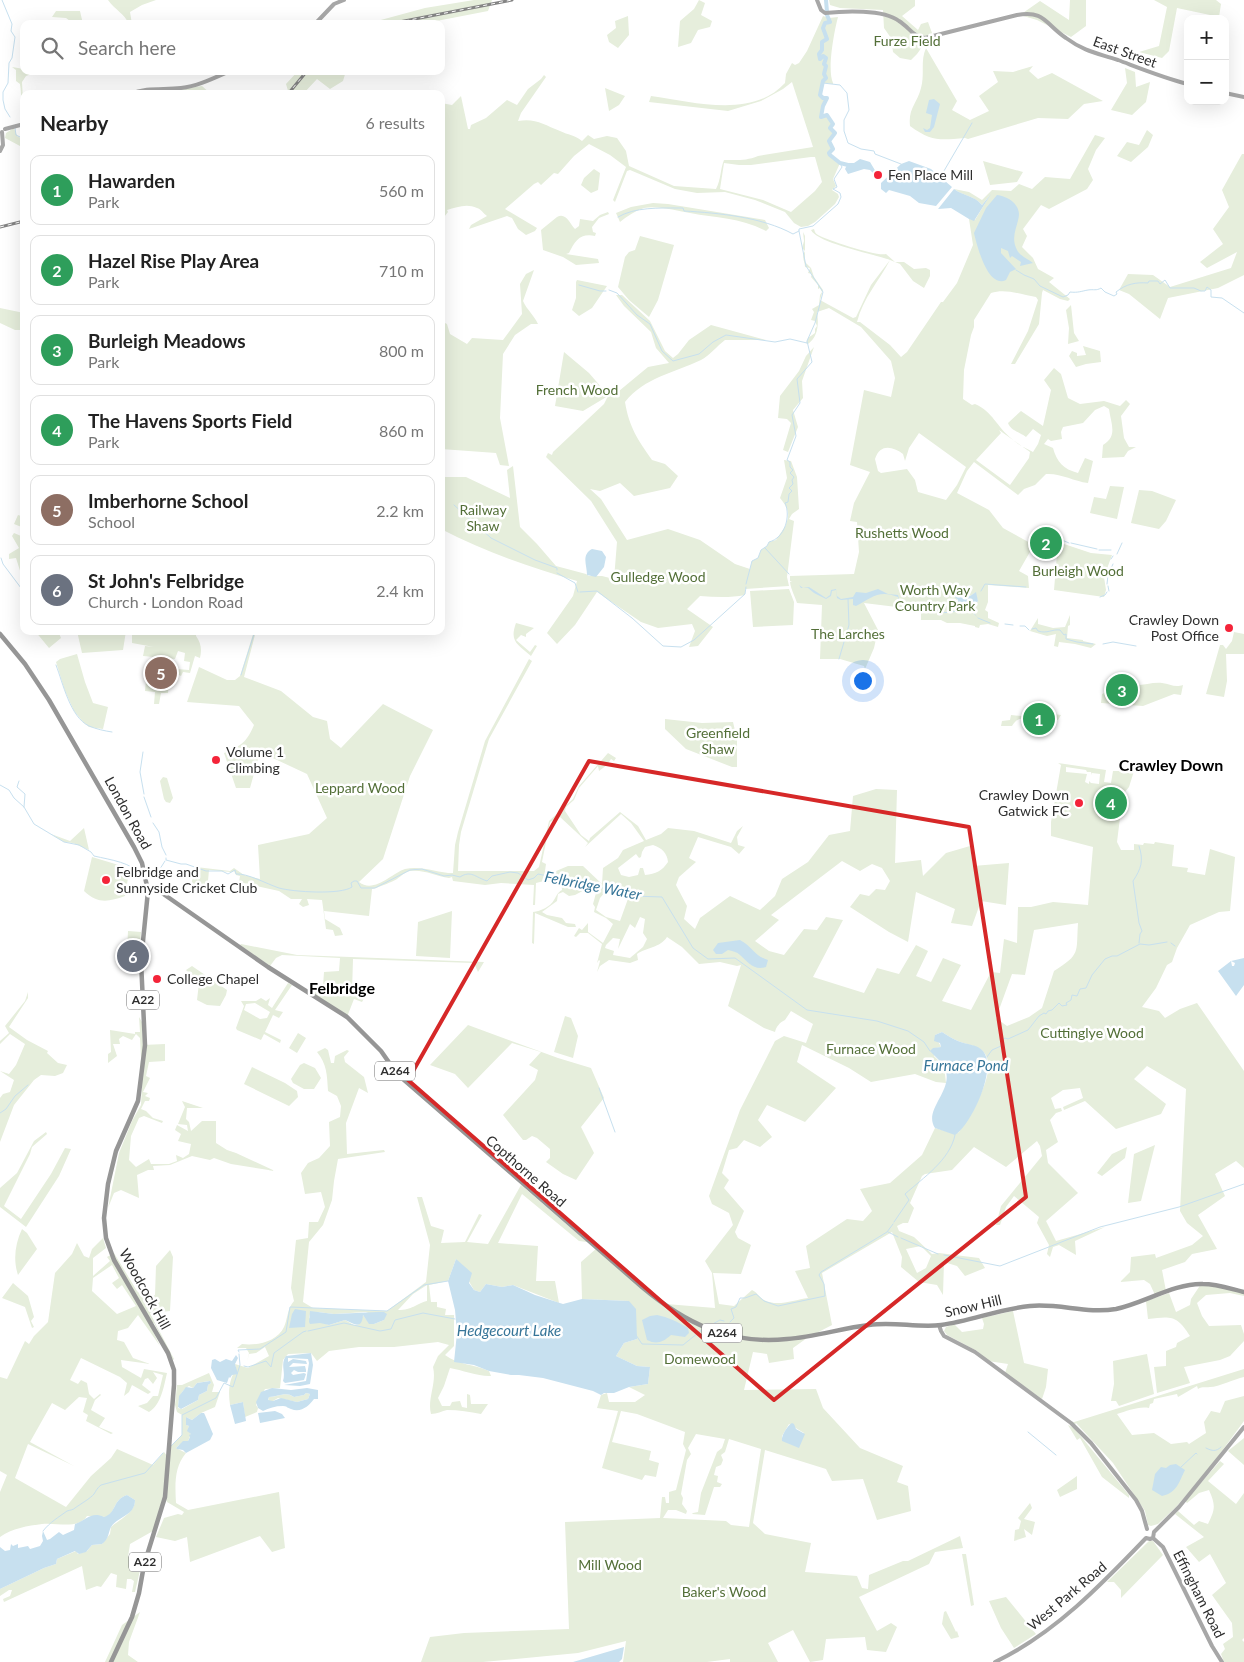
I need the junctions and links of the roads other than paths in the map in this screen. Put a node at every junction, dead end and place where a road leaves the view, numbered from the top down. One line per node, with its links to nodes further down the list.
1 (344, 0): 3 (main road)
2 (817, 0): 5 (main road, East Street)
3 (319, 20)
4 (221, 75): 6 (main road)
5 (1184, 83)
6 (144, 90)
7 (1229, 94): 8 (main road)
8 (1244, 97)
9 (20, 125): 10 (main road)
10 (2, 130): 11 (main road)
11 (0, 151)
12 (0, 634): 13 (highway, London Road / A22)
13 (147, 886): 14 (highway, London Road / A22); 16 (highway, Copthorne Road / A264)
14 (137, 1105): 22 (highway, Woodcock Hill / A22)
15 (1244, 1292): 16 (highway, Snow Hill / A264)
16 (939, 1325): 18 (main road, Snow Hill)
17 (1244, 1428): 19 (main road)
18 (1147, 1529): 19 (main road); 20 (main road)
19 (1154, 1532): 21 (main road)
20 (1146, 1538): 21 (main road); 23 (main road, West Park Road)
21 (1153, 1538): 24 (main road, Effingham Road)
22 (111, 1662)
23 (995, 1662)
24 (1222, 1662)

